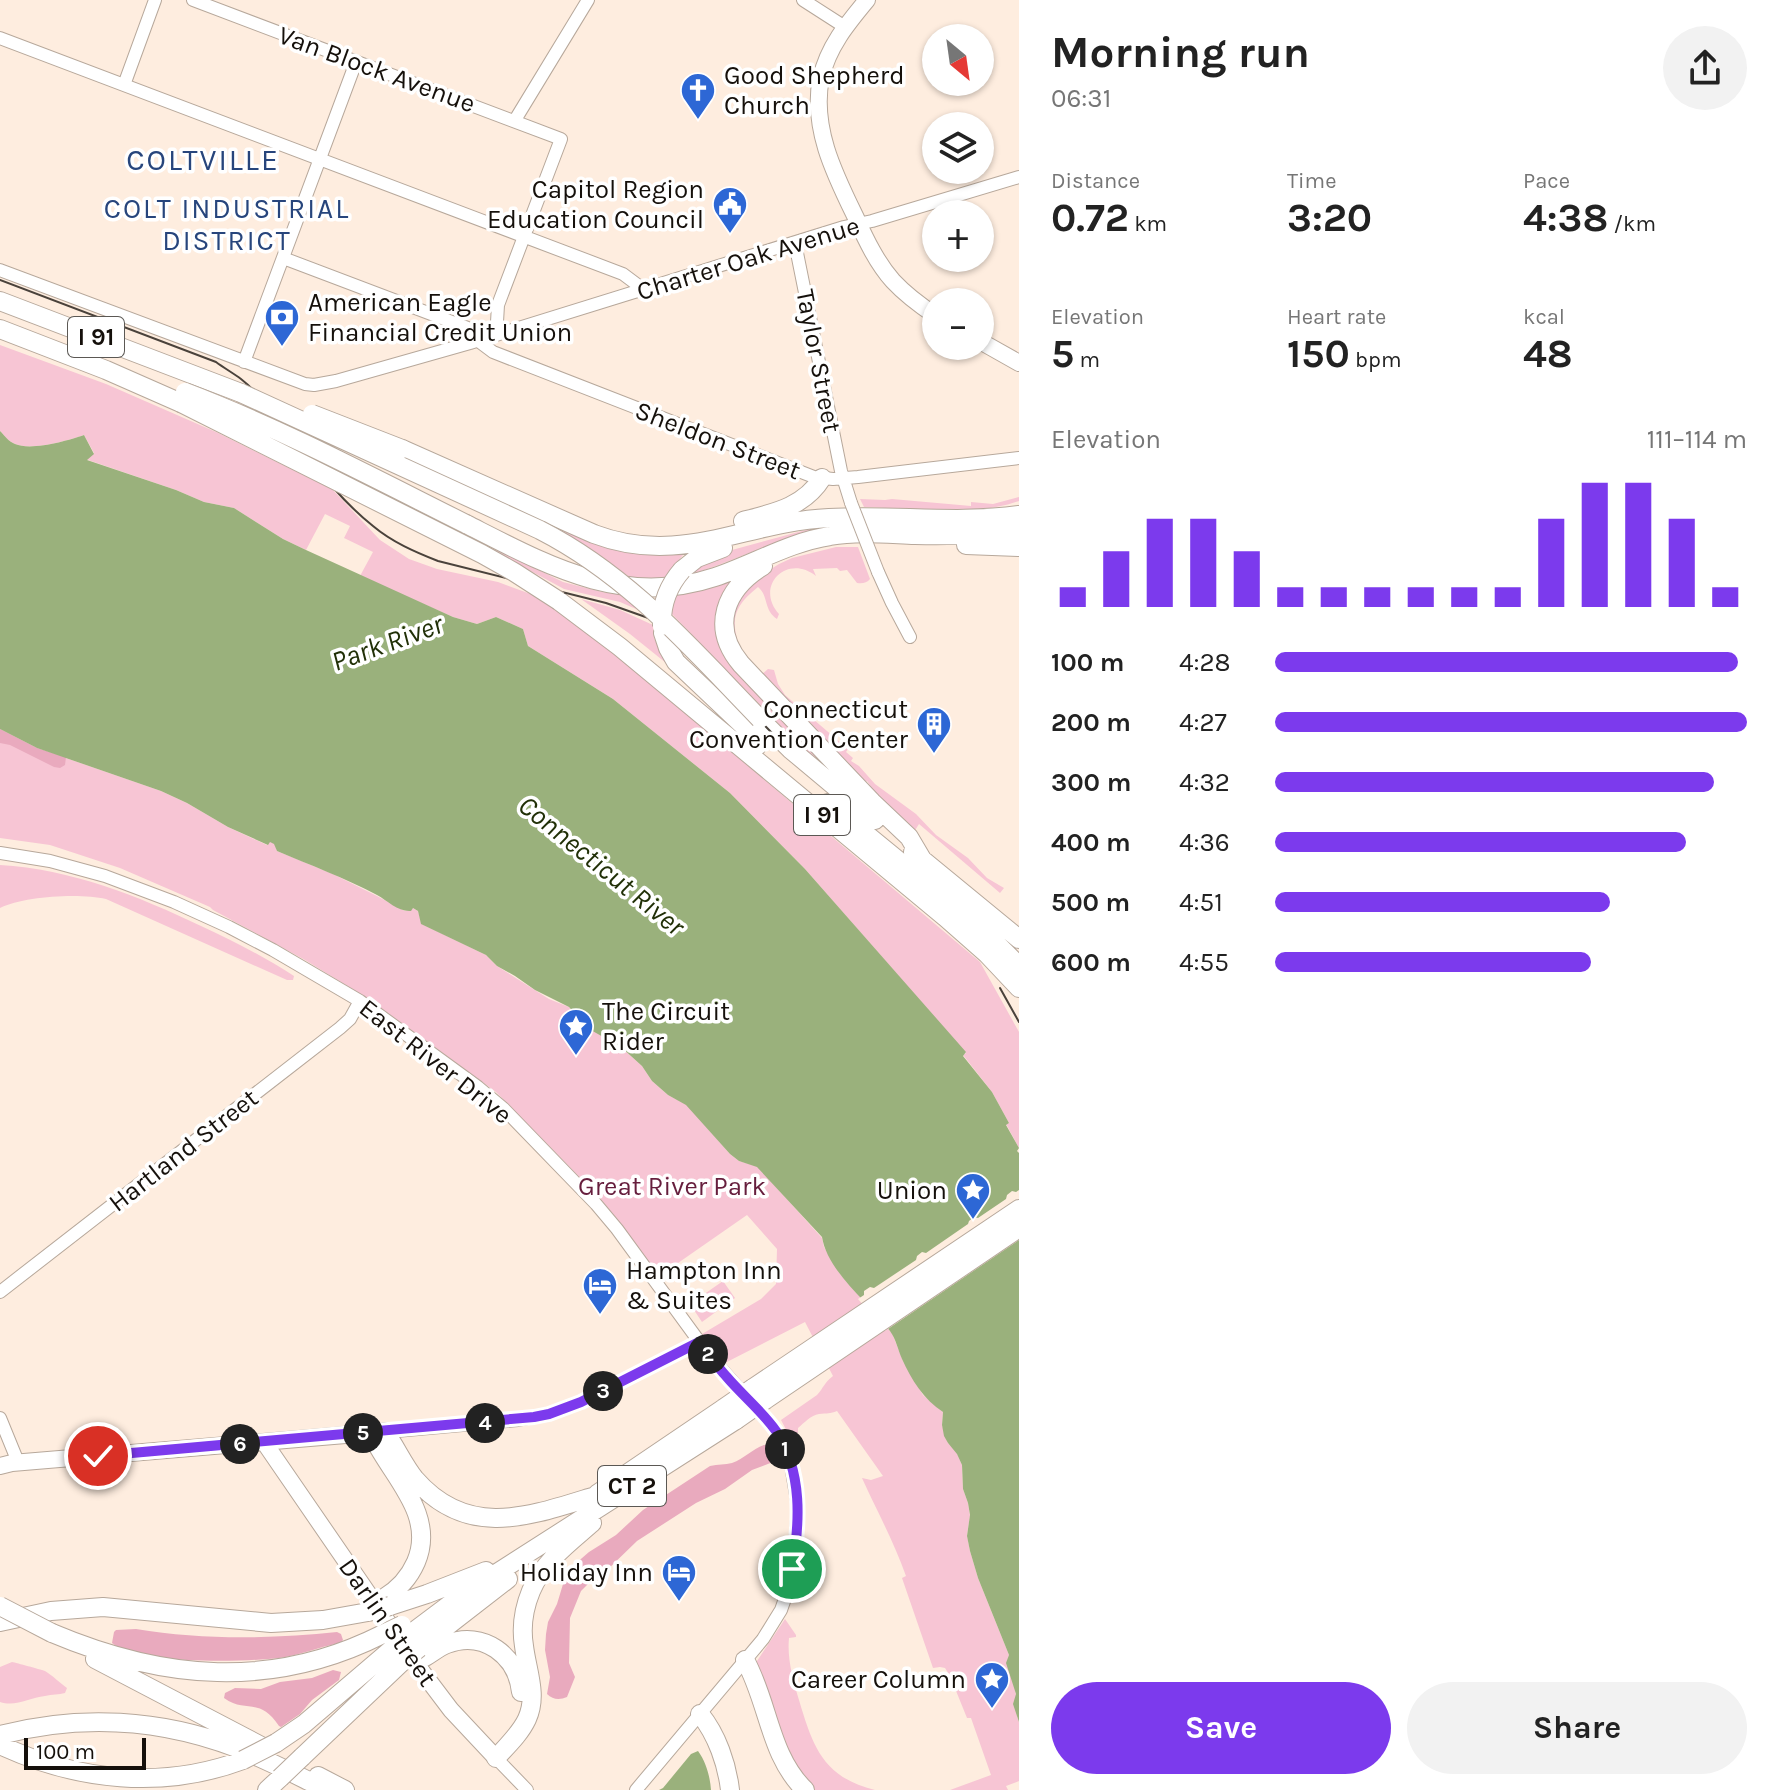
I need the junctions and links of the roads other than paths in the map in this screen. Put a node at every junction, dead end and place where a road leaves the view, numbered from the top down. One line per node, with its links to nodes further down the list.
1 (155, 0): 9 (street)
2 (193, 0): 8 (street, Van Block Avenue)
3 (588, 0): 10 (street)
4 (803, 0): 6 (street)
5 (867, 0): 6 (main road)
6 (845, 27): 13 (main road)
7 (0, 38): 9 (street)
8 (356, 62): 10 (street, Van Block Avenue); 11 (street)
9 (124, 85): 11 (street)
10 (515, 120): 14 (street, Van Block Avenue)
11 (320, 158): 14 (street); 16 (street)
12 (1019, 177): 13 (street, Charter Oak Avenue)
13 (858, 224): 15 (street, Charter Oak Avenue); 20 (main road)
14 (524, 237): 18 (street); 23 (street)
15 (795, 243): 18 (street, Charter Oak Avenue); 32 (street, Taylor Street)
16 (283, 258): 21 (street); 26 (street)
17 (0, 270): 26 (street, Charter Oak Avenue)
18 (643, 289): 23 (street, Charter Oak Avenue)
19 (0, 301): 28 (highway, I 91)
20 (922, 306)
21 (468, 328)
22 (0, 329): 29 (highway, I 91)
23 (500, 332): 24 (street, Charter Oak Avenue)
24 (477, 340): 26 (street, Charter Oak Avenue); 31 (street, Sheldon Street)
25 (994, 349): 27 (main road)
26 (244, 362)
27 (1019, 363)
28 (241, 393): 39 (highway, bridge); 46 (highway, I 91, bridge)
29 (183, 397): 40 (highway, bridge); 43 (highway, I 91, bridge)
30 (1019, 458): 32 (street, Sheldon Street)
31 (822, 478): 32 (street, Sheldon Street); 39 (highway)
32 (843, 479): 42 (street, Taylor Street, bridge)
33 (1019, 504): 35 (highway)
34 (1019, 515): 35 (highway)
35 (956, 520): 36 (highway)
36 (797, 521): 39 (highway); 44 (highway, bridge)
37 (1019, 529): 38 (highway)
38 (934, 535): 40 (highway); 41 (highway)
39 (606, 538)
40 (799, 544): 46 (highway)
41 (1019, 547)
42 (910, 637)
43 (623, 643): 44 (highway); 51 (highway, I 91)
44 (757, 746): 50 (highway)
45 (0, 853): 52 (street, East River Drive)
46 (922, 859): 47 (highway, I 91)
47 (981, 906): 48 (highway); 49 (highway, I 91)
48 (1019, 927)
49 (1019, 939)
50 (1019, 966)
51 (1019, 988)
52 (360, 1001): 55 (street, Hartland Street); 56 (street, East River Drive)
53 (1019, 1209): 57 (highway, CT 2)
54 (1019, 1228): 57 (highway, CT 2)
55 (0, 1292)
56 (699, 1342): 60 (street); 73 (street, East River Drive)
57 (821, 1352): 58 (highway, CT 2, bridge)
58 (730, 1414): 64 (highway, CT 2); 65 (highway); 71 (highway, CT 2)
59 (0, 1418): 62 (street)
60 (378, 1432): 61 (main road); 64 (highway); 67 (highway)
61 (264, 1442): 62 (main road); 78 (main road, Darlin Street)
62 (18, 1462): 63 (main road)
63 (0, 1466)
64 (595, 1496): 66 (highway, CT 2)
65 (601, 1515): 71 (highway); 78 (highway)
66 (486, 1571): 67 (highway); 71 (highway, CT 2)
67 (387, 1602): 69 (highway)
68 (0, 1606): 70 (highway, CT 2, bridge)
69 (0, 1622)
70 (52, 1633): 72 (highway, CT 2); 83 (highway)
71 (414, 1641): 72 (highway); 72 (highway, CT 2, bridge); 78 (highway)
72 (396, 1654): 79 (highway, CT 2); 80 (highway, bridge)
73 (745, 1660): 74 (street, East River Drive); 87 (highway)
74 (700, 1714): 85 (street, East River Drive); 86 (highway)
75 (48, 1725): 76 (highway); 77 (highway); 82 (highway)
76 (0, 1735)
77 (0, 1743): 79 (highway)
78 (491, 1753): 84 (street, Darlin Street)
79 (248, 1762): 81 (highway)
80 (274, 1784)
81 (173, 1790)
82 (327, 1790)
83 (345, 1790)
84 (527, 1790)
85 (636, 1790)
86 (730, 1790)
87 (805, 1790)

